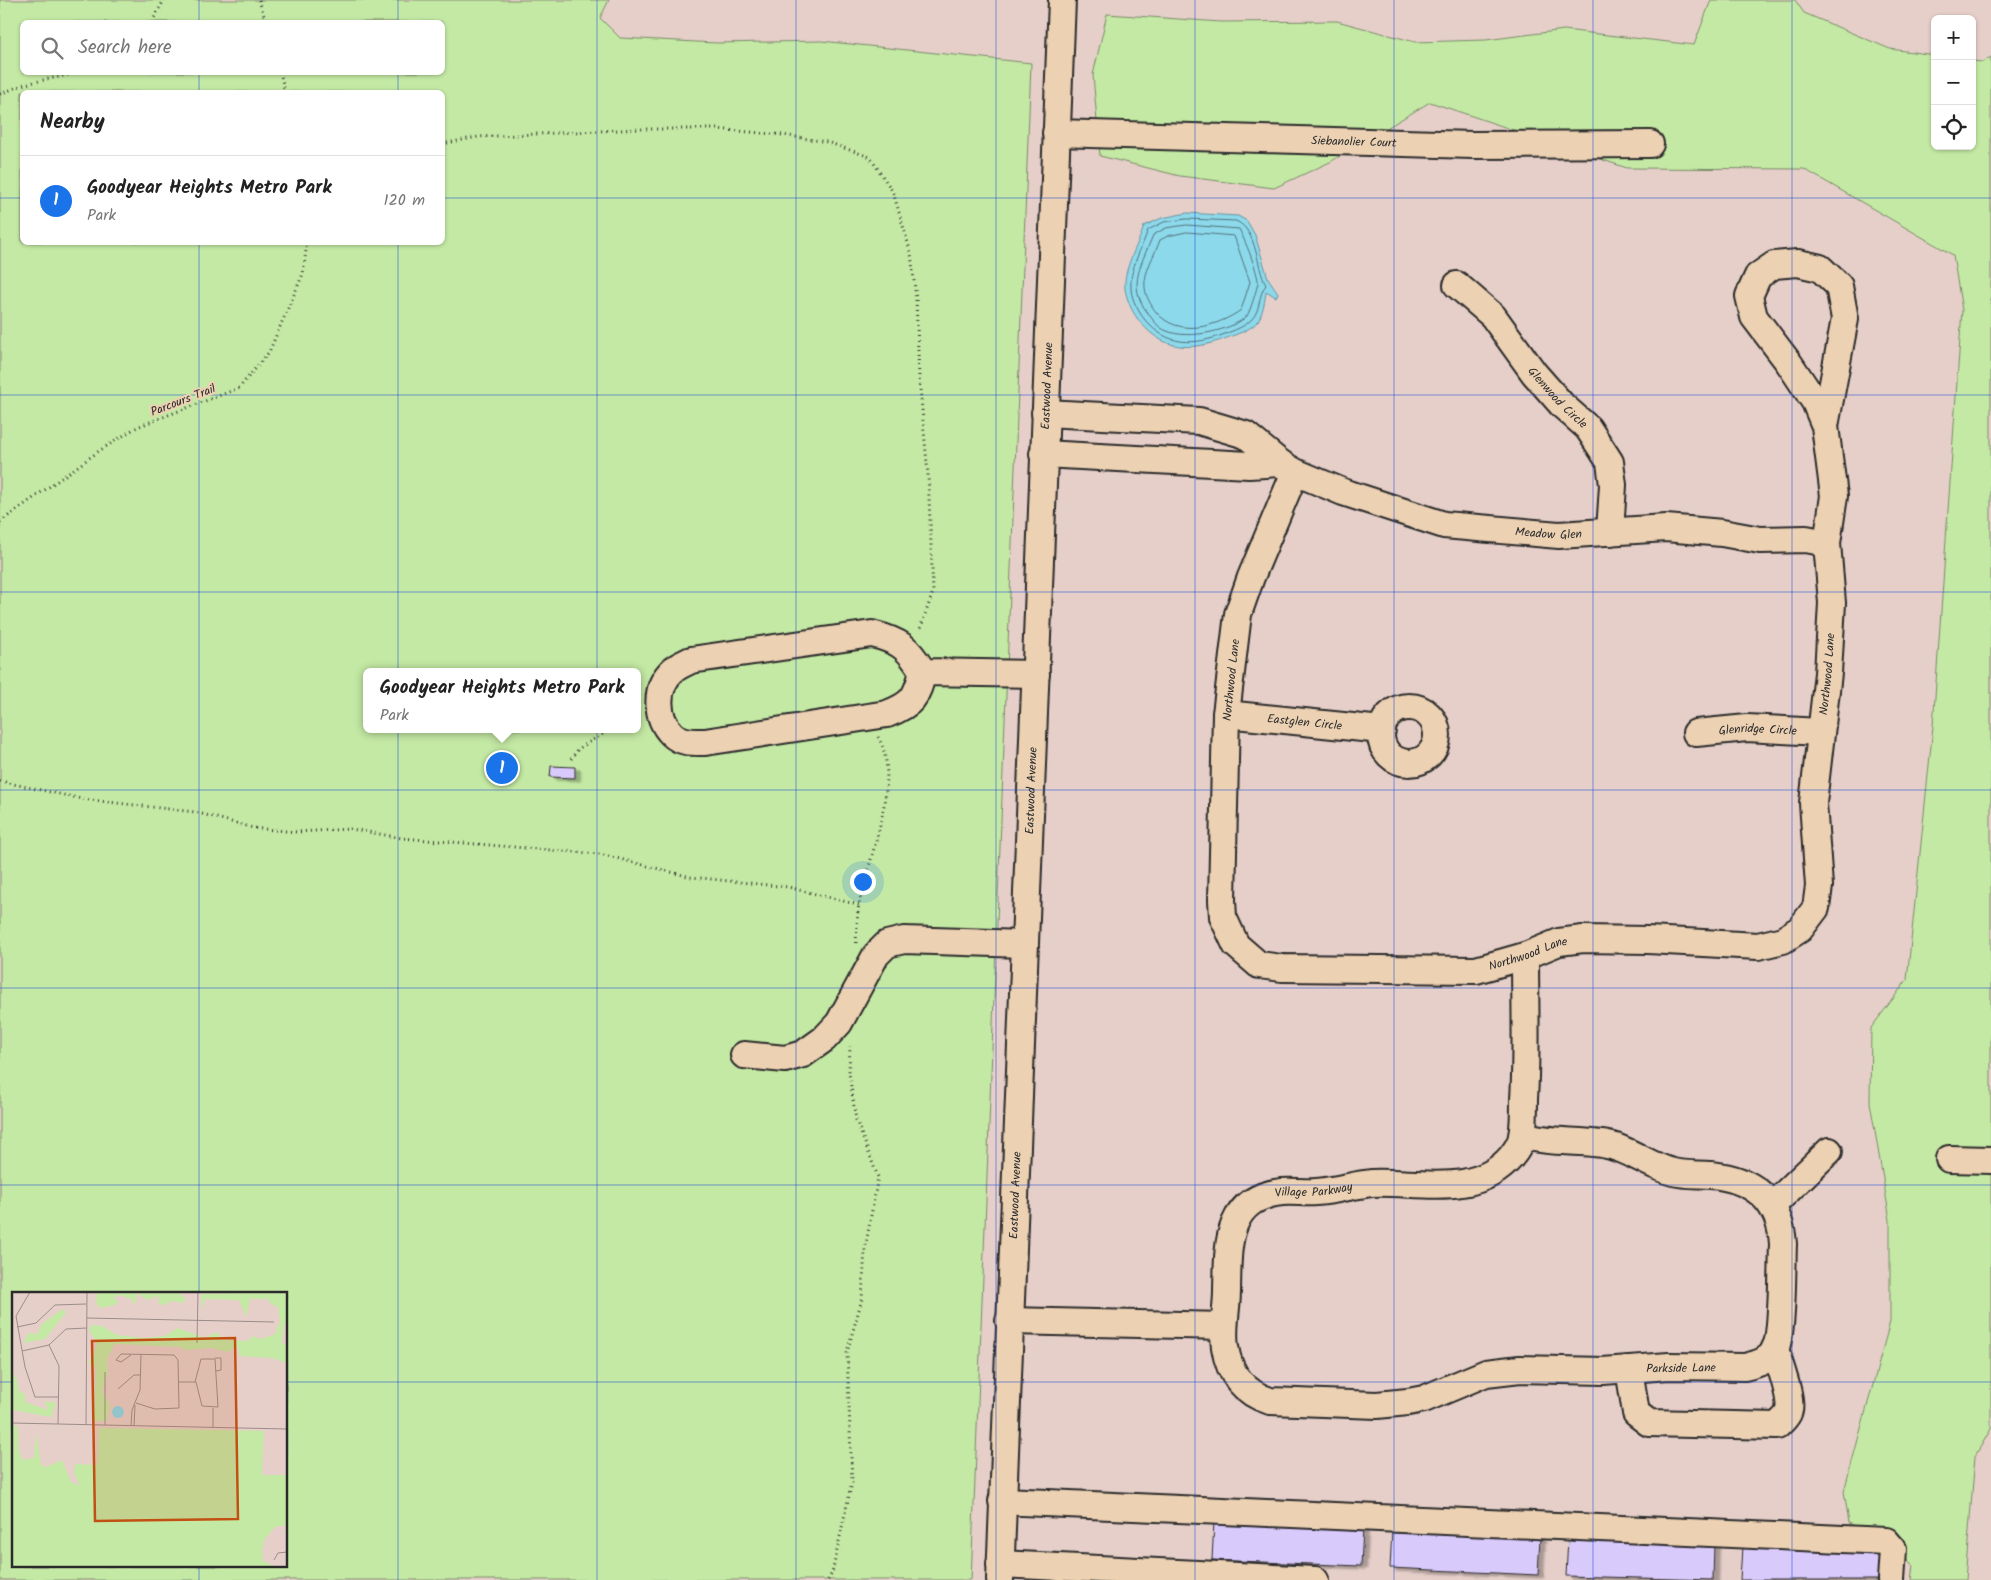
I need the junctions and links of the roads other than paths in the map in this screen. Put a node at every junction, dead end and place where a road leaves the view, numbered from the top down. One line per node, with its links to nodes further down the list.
1 (1062, 0): 2 (street, Eastwood Avenue)
2 (1056, 133): 3 (street, Siebanolier Court); 5 (street, Eastwood Avenue)
3 (1650, 144)
4 (1457, 285): 13 (street, Glenwood Circle)
5 (1046, 413): 6 (street, Meadow Glen); 9 (street, Eastwood Avenue)
6 (1122, 417): 7 (street, Meadow Glen); 10 (street)
7 (1172, 420): 11 (street); 12 (street, Meadow Glen)
8 (1825, 426): 8 (street, Northwood Lane); 14 (street, Northwood Lane)
9 (1043, 454): 10 (street, Meadow Glen); 16 (street, Eastwood Avenue)
10 (1120, 458): 11 (street, Meadow Glen)
11 (1170, 461): 12 (street, Meadow Glen)
12 (1288, 468): 13 (street, Meadow Glen); 17 (street, Northwood Lane)
13 (1610, 532): 14 (street, Meadow Glen)
14 (1827, 543): 19 (street, Northwood Lane)
15 (917, 662): 15 (street); 16 (street)
16 (1036, 674): 21 (street, Eastwood Avenue)
17 (1226, 714): 18 (street, Eastglen Circle); 22 (street, Northwood Lane)
18 (1382, 730)
19 (1820, 732): 20 (street, Glenridge Circle); 22 (street, Northwood Lane)
20 (1696, 733)
21 (1024, 944): 23 (street); 29 (street, Eastwood Avenue)
22 (1524, 956): 24 (street, Village Parkway)
23 (744, 1055)
24 (1522, 1136): 28 (street); 30 (street, Village Parkway)
25 (1830, 1151): 28 (street)
26 (1950, 1160): 27 (street)
27 (1991, 1160)
28 (1773, 1205): 31 (street)
29 (1009, 1321): 30 (street); 33 (street, Eastwood Avenue)
30 (1224, 1326): 32 (street, Parkside Lane)
31 (1775, 1348): 32 (street, Parkside Lane); 32 (street)
32 (1629, 1369)
33 (1002, 1501): 34 (street, Eastwood Avenue); 36 (street)
34 (1000, 1572): 35 (street)
35 (1315, 1580)
36 (1891, 1580)

